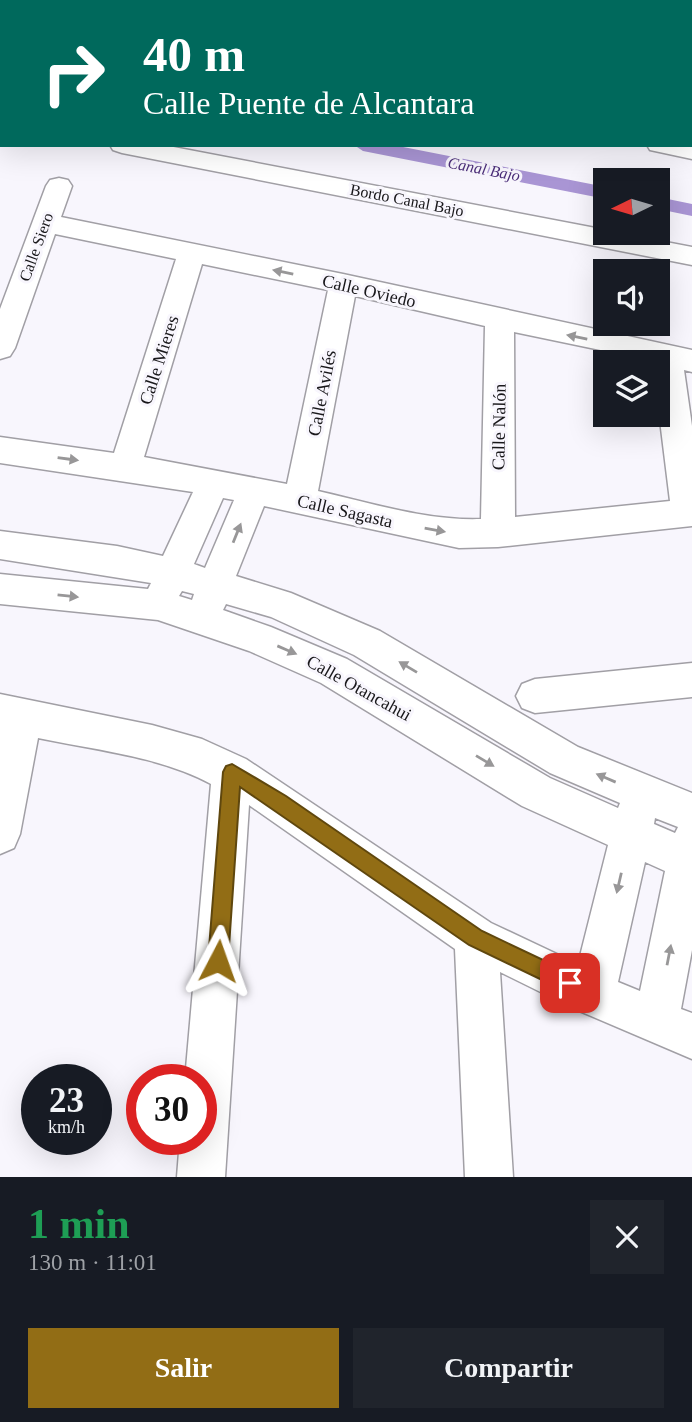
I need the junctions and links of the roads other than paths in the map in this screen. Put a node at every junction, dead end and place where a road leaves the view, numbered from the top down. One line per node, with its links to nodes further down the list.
1 (132, 147): 7 (street, Bordo Canal Bajo)
2 (670, 147): 3 (street)
3 (692, 151)
4 (59, 186): 5 (street, Calle Siero)
5 (45, 223): 6 (street, Calle Oviedo); 10 (street, Calle Siero)
6 (192, 253): 8 (street, Calle Oviedo, one-way to 6); 13 (street, Calle Mieres)
7 (692, 256)
8 (343, 284): 9 (street, Calle Oviedo); 16 (street, Calle Avilés)
9 (500, 321): 11 (street, Calle Oviedo, one-way to 9); 18 (street, Calle Nalón)
10 (0, 348)
11 (680, 359): 17 (street)
12 (0, 450): 13 (street, Calle Sagasta, one-way to 13)
13 (125, 467): 14 (street, Calle Sagasta)
14 (213, 484): 15 (street, Calle Sagasta); 22 (street)
15 (254, 490): 16 (street, Calle Sagasta); 20 (street, one-way to 15)
16 (300, 501): 18 (street, Calle Sagasta, one-way to 18)
17 (690, 512): 18 (street, Calle Sagasta)
18 (498, 533)
19 (0, 545): 22 (street, Calle Otancahui)
20 (216, 586): 22 (street, Calle Otancahui); 23 (street); 28 (street, Calle Otancahui, one-way to 20)
21 (0, 589): 22 (street, Calle Otancahui, one-way to 22)
22 (165, 589): 23 (street, Calle Otancahui)
23 (202, 619): 31 (street, Calle Otancahui, one-way to 31)
24 (692, 680): 25 (street)
25 (534, 696)
26 (12, 714): 27 (street); 30 (street)
27 (232, 772): 33 (street); 36 (street)
28 (641, 793): 29 (street, Calle Otancahui); 31 (street)
29 (692, 813)
30 (0, 834)
31 (631, 836): 32 (street, Calle Otancahui); 34 (street, one-way to 34)
32 (691, 855): 35 (street, one-way to 32)
33 (475, 938): 34 (street); 37 (street)
34 (593, 994): 35 (street)
35 (674, 1029)
36 (201, 1177)
37 (489, 1177)

